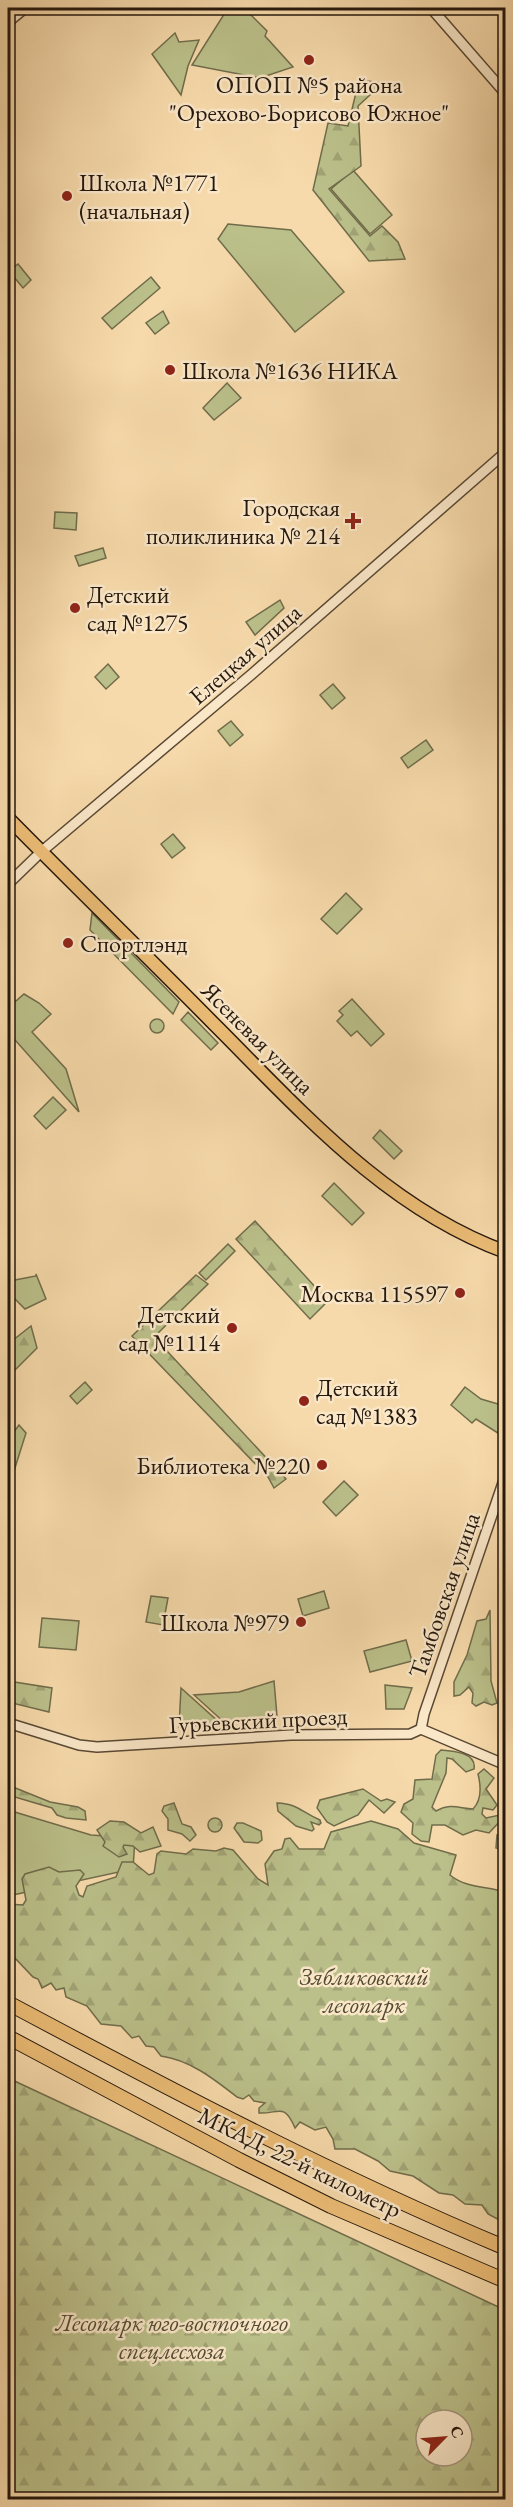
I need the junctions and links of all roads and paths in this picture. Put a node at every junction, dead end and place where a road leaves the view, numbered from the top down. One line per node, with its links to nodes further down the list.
1 (25, 8): 3 (street)
2 (431, 8): 4 (street)
3 (8, 22)
4 (506, 94)
5 (506, 452): 7 (street, Елецкая улица)
6 (8, 818): 7 (main road, Ясеневая улица)
7 (41, 852): 8 (street, Елецкая улица); 9 (main road, Ясеневая улица)
8 (8, 884)
9 (506, 1252)
10 (506, 1474): 12 (street, Тамбовская улица)
11 (8, 1723): 12 (street, Гурьевский проезд)
12 (421, 1729): 13 (street)
13 (506, 1765)
14 (8, 2003): 16 (highway, МКАД, 22-й километр)
15 (8, 2037): 17 (highway, МКАД, 22-й километр)
16 (506, 2248)
17 (506, 2281)

